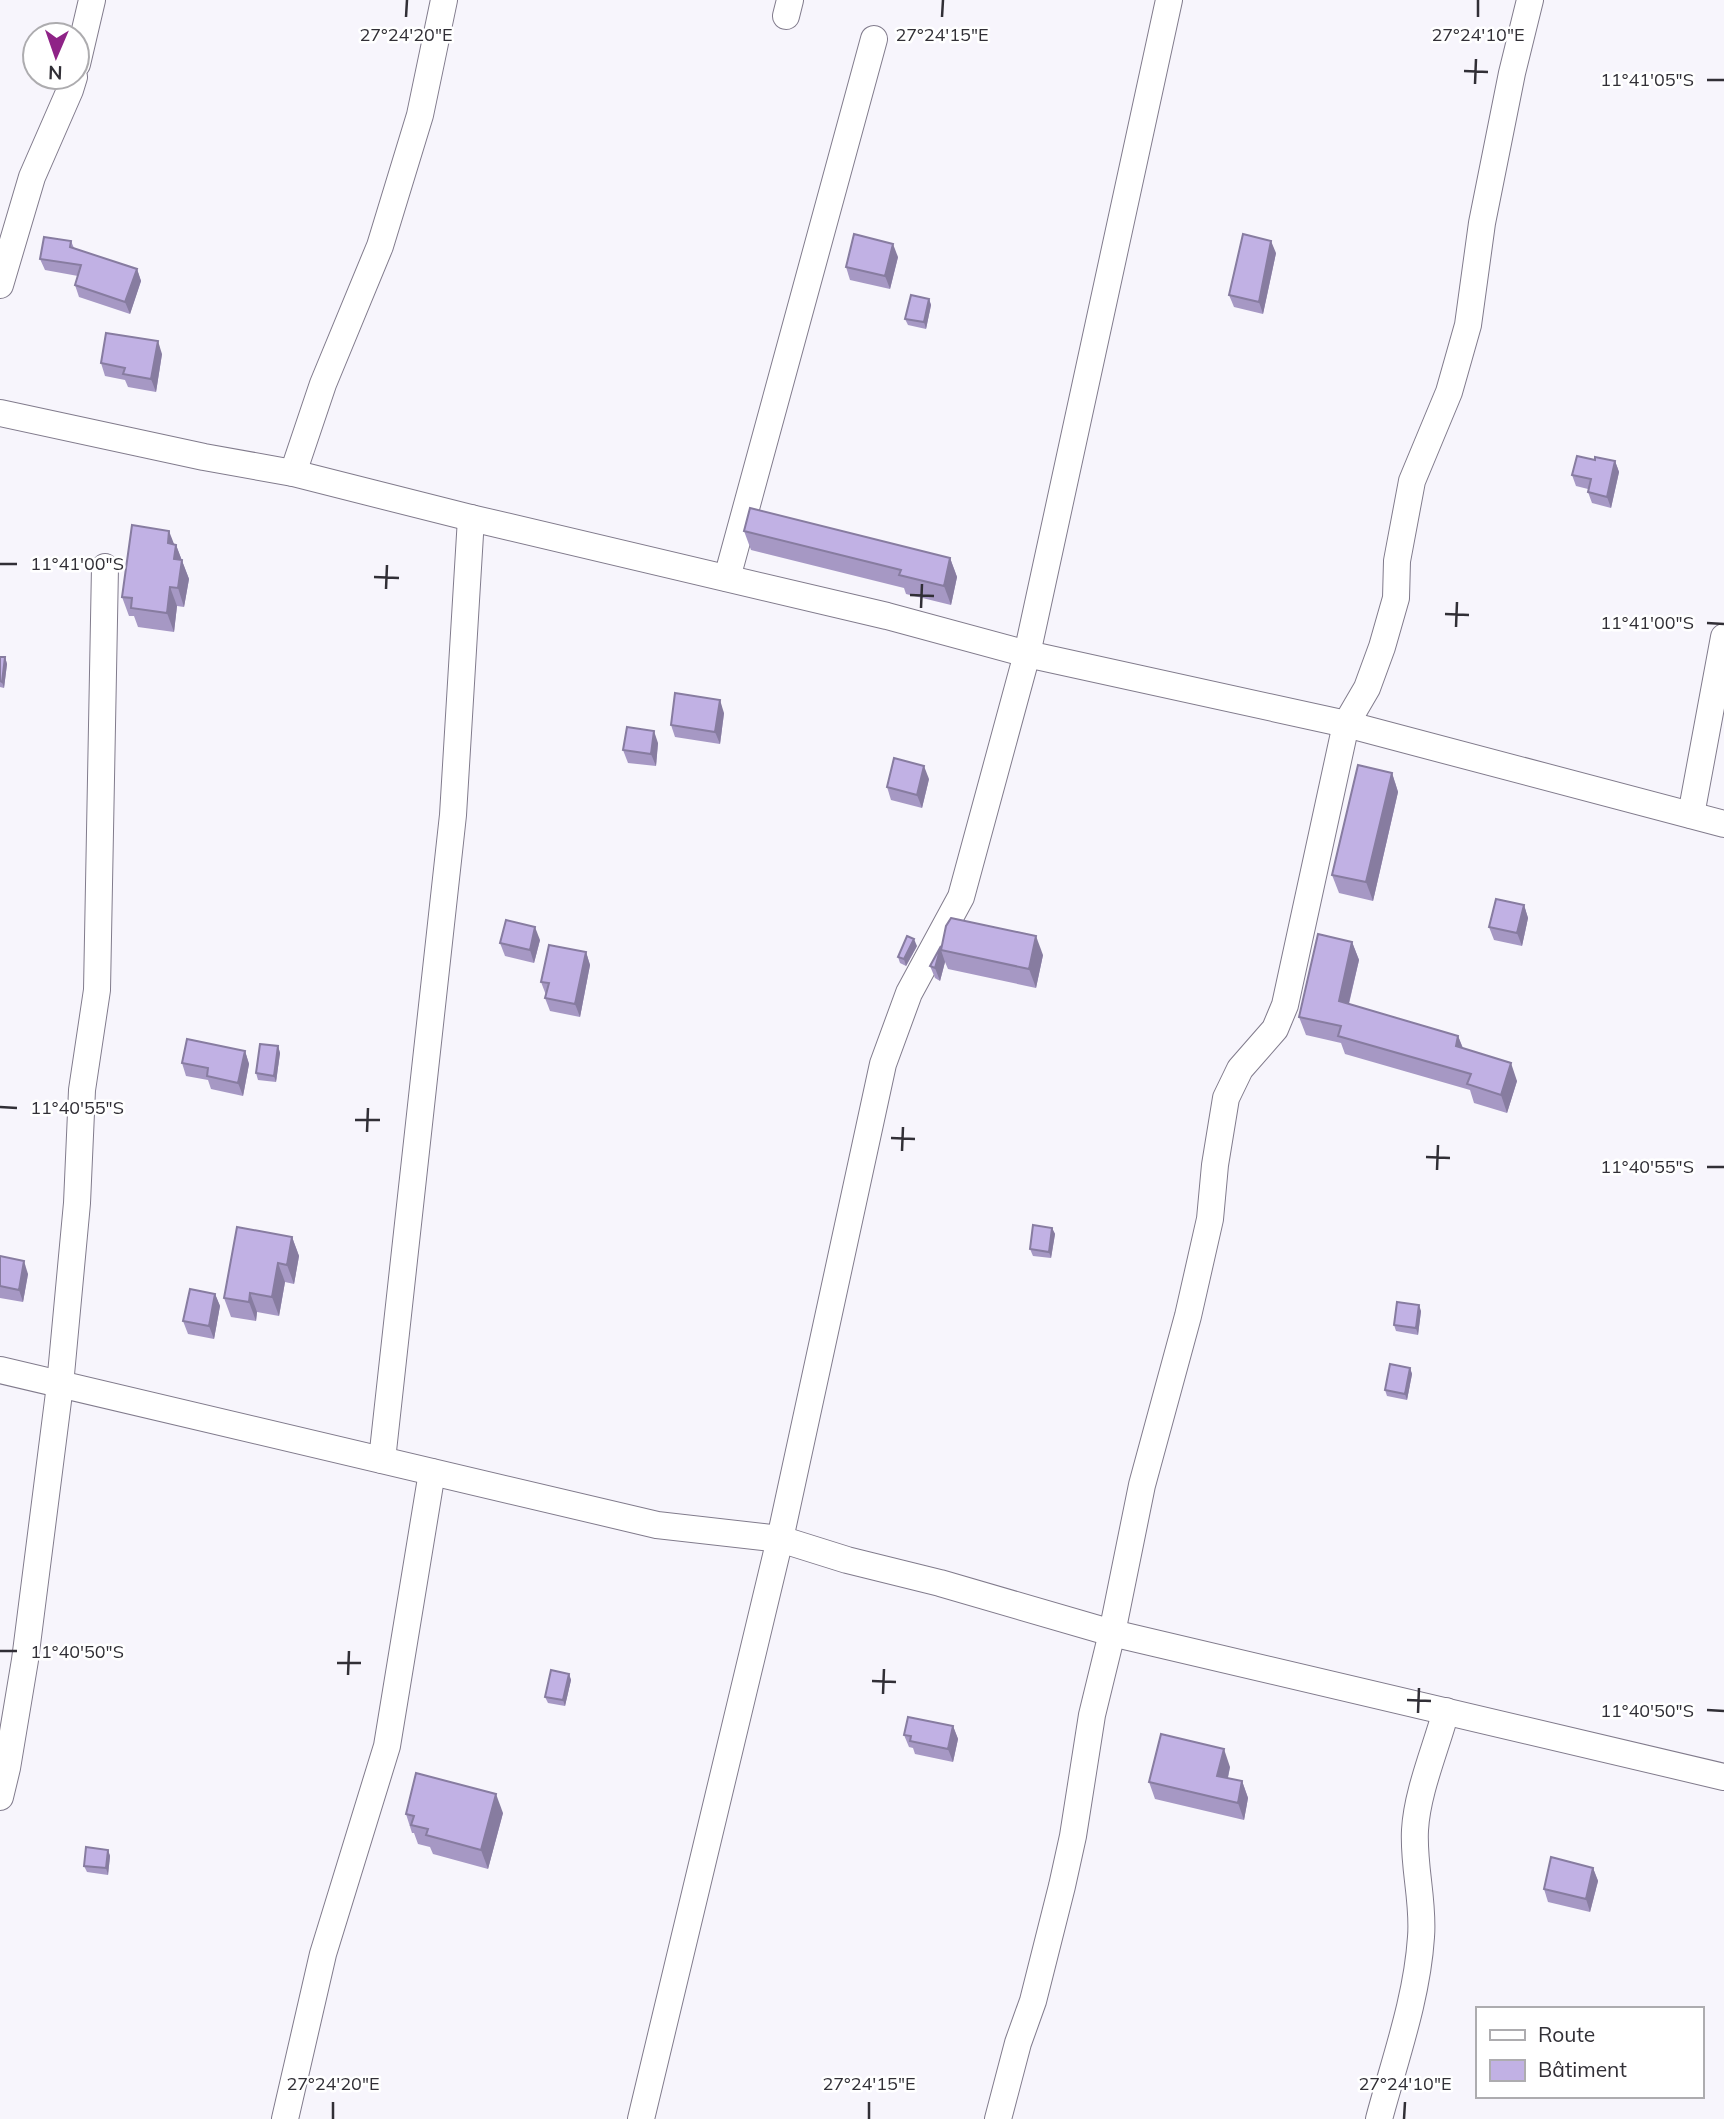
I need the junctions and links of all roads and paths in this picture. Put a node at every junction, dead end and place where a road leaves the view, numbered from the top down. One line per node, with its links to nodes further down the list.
1 (92, 0): 5 (street)
2 (444, 0): 10 (street)
3 (1169, 0): 15 (street)
4 (1530, 0): 16 (street)
5 (87, 21)
6 (874, 39): 13 (street)
7 (70, 91): 8 (street)
8 (0, 285)
9 (0, 414): 10 (street)
10 (293, 473): 11 (street)
11 (471, 518): 13 (street); 21 (street)
12 (105, 568): 20 (street)
13 (727, 578): 15 (street)
14 (1724, 637): 17 (street)
15 (1027, 654): 16 (street); 23 (street)
16 (1346, 724): 17 (street); 24 (street)
17 (1691, 815): 18 (street)
18 (1724, 824)
19 (0, 1370): 20 (street)
20 (60, 1385): 21 (street); 27 (street)
21 (382, 1460): 22 (street)
22 (432, 1472): 23 (street); 28 (street)
23 (780, 1539): 24 (street); 29 (street)
24 (1112, 1633): 25 (street); 30 (street)
25 (1446, 1711): 26 (street); 31 (street)
26 (1724, 1777)
27 (0, 1797)
28 (285, 2119)
29 (641, 2119)
30 (998, 2119)
31 (1379, 2119)

